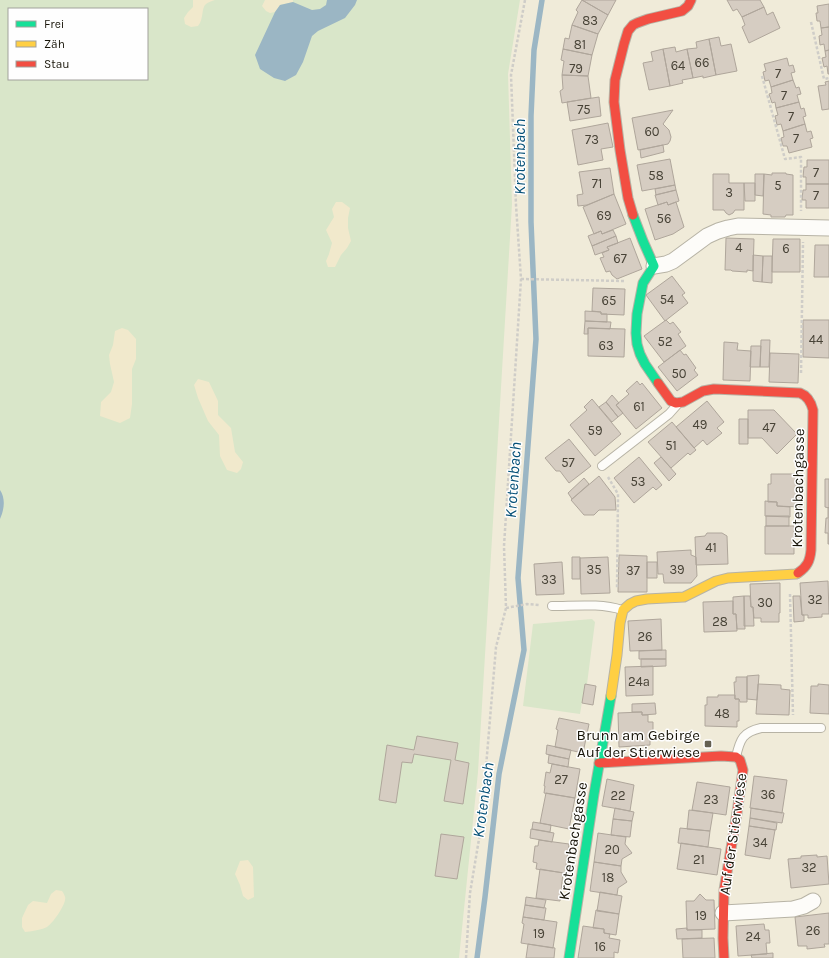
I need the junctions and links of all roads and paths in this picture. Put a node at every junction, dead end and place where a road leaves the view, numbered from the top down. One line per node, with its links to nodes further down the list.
1 (525, 0): 9 (path)
2 (691, 0): 8 (street)
3 (811, 22): 5 (path)
4 (762, 76): 6 (path)
5 (829, 78)
6 (802, 228): 7 (street); 8 (street); 11 (path)
7 (829, 228)
8 (654, 266): 10 (street)
9 (521, 279): 10 (path); 17 (path)
10 (643, 283): 12 (street)
11 (800, 393): 12 (street); 14 (street, Krotenbachgasse)
12 (679, 403): 13 (lane)
13 (602, 466): 18 (path)
14 (789, 575): 18 (street, Krotenbachgasse); 19 (path)
15 (526, 604): 17 (path)
16 (552, 606): 18 (lane)
17 (506, 608): 25 (path)
18 (620, 609): 22 (street, Krotenbachgasse)
19 (794, 728): 20 (lane, Auf der Stierwiese); 21 (lane, Auf der Stierwiese)
20 (821, 728)
21 (736, 757): 22 (street, Auf der Stierwiese); 24 (street, Auf der Stierwiese)
22 (599, 763): 26 (street, Krotenbachgasse)
23 (813, 901): 24 (street, Auf der Stierwiese)
24 (723, 913): 27 (street, Auf der Stierwiese)
25 (466, 958)
26 (569, 958)
27 (724, 958)

